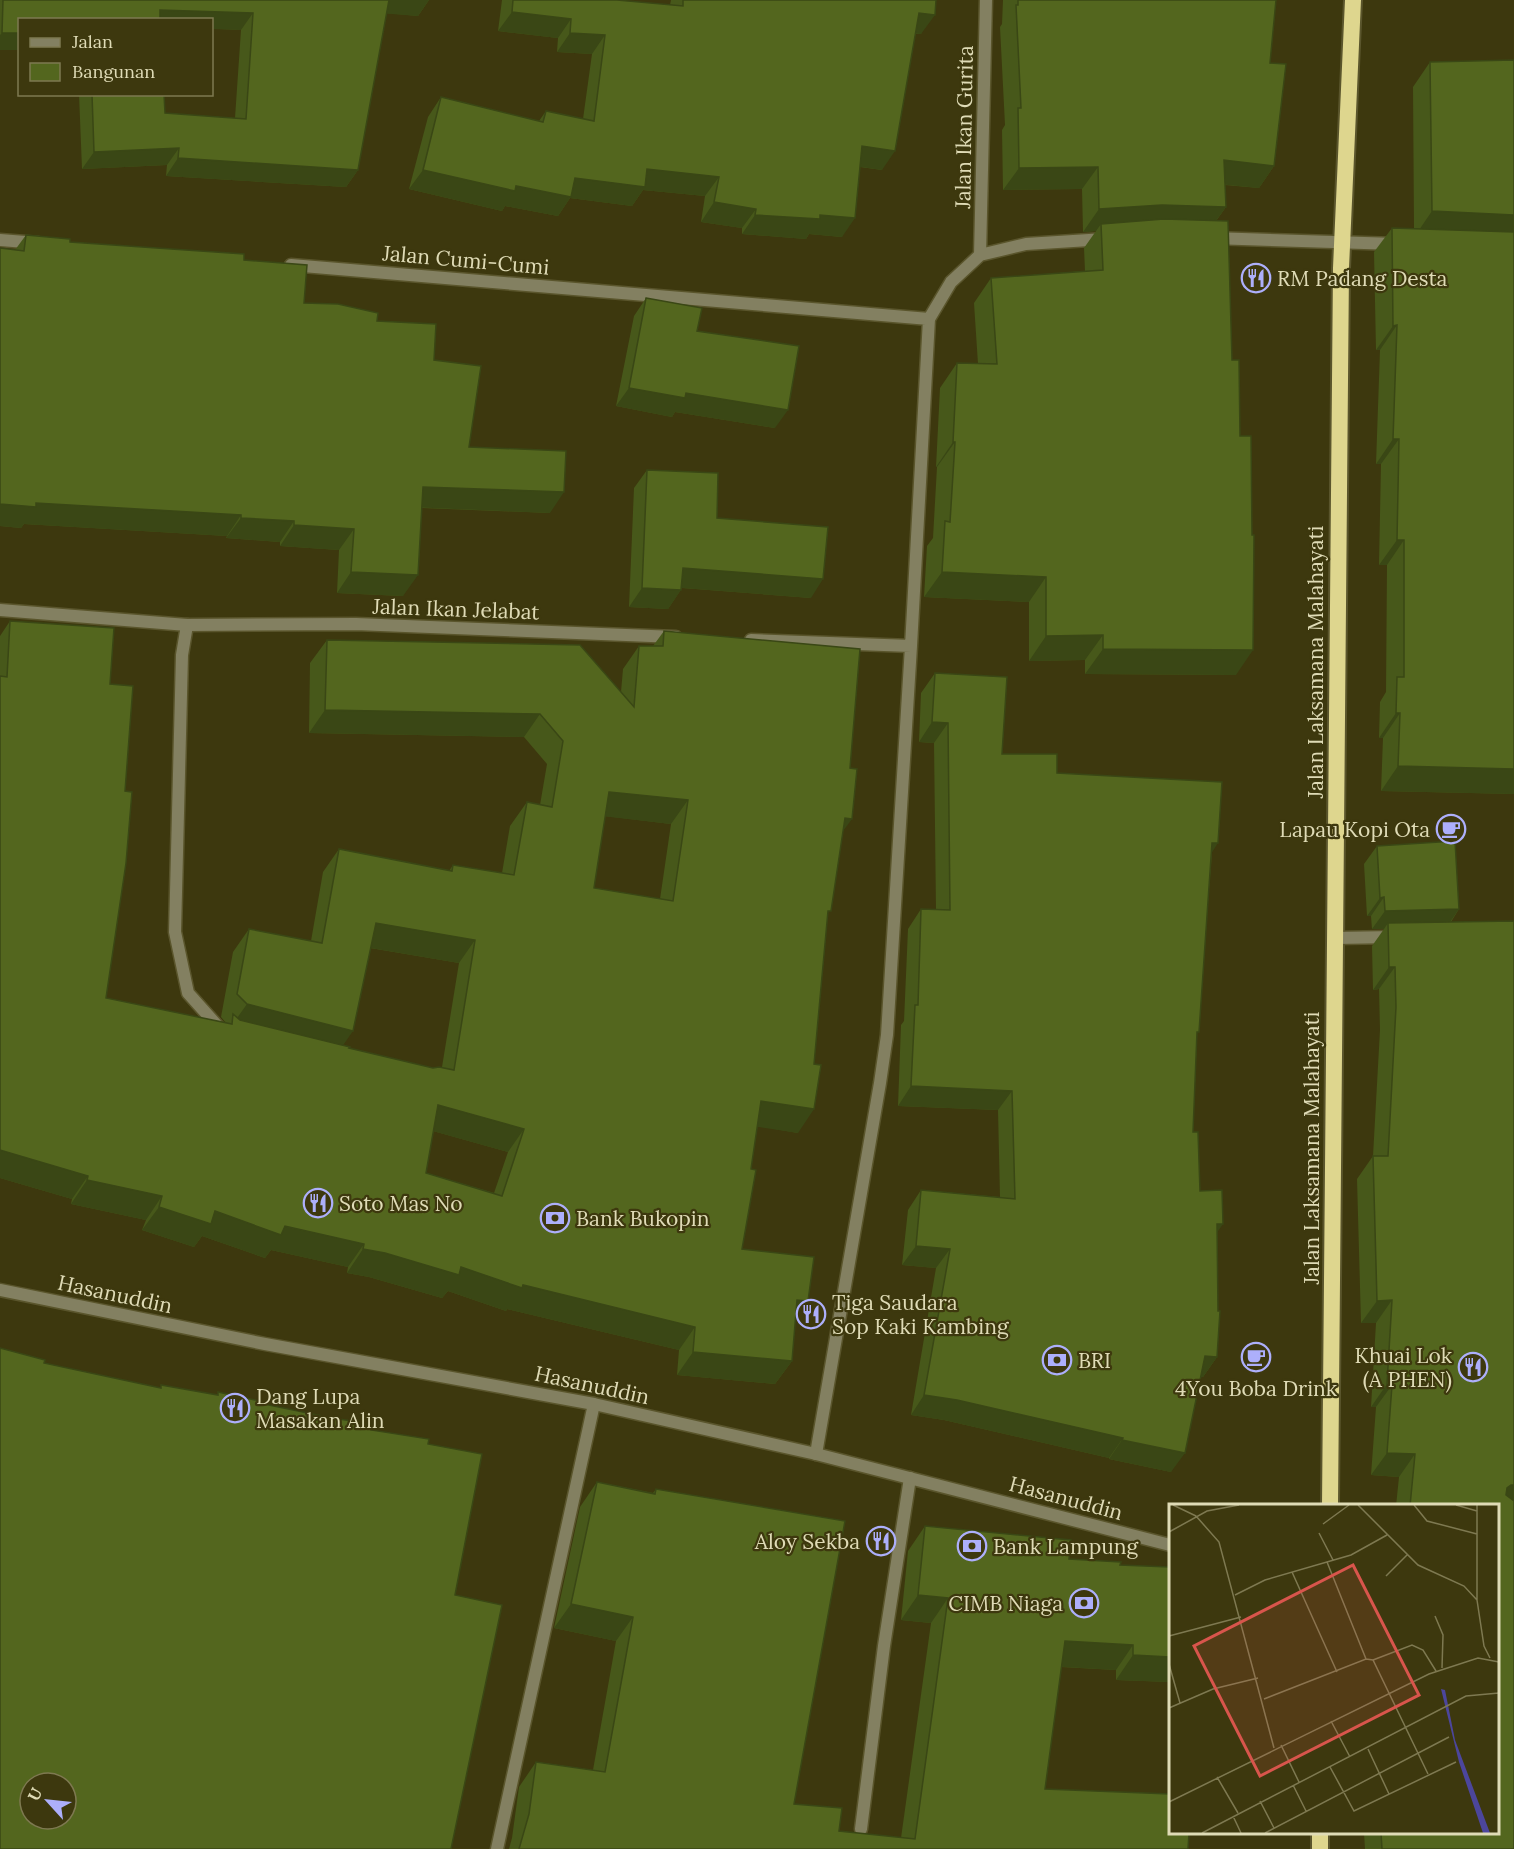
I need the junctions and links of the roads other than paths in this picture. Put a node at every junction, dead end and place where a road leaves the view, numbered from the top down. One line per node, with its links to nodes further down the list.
1 (986, 0): 9 (street, Jalan Ikan Gurita)
2 (1353, 0): 6 (highway, Jalan Laksamana Malahayati)
3 (1122, 237): 9 (street)
4 (1203, 237): 6 (street)
5 (0, 240): 7 (street)
6 (1341, 242): 8 (street); 18 (highway, Jalan Laksamana Malahayati)
7 (48, 244)
8 (1410, 245)
9 (980, 255): 11 (street)
10 (274, 263): 11 (street, Jalan Cumi-Cumi)
11 (929, 319): 16 (street)
12 (0, 610): 13 (street, Jalan Ikan Jelabat)
13 (187, 625): 14 (street, Jalan Ikan Jelabat); 19 (street)
14 (687, 637)
15 (734, 639): 16 (street)
16 (911, 646): 22 (street)
17 (1407, 937): 18 (street)
18 (1335, 938): 24 (highway, Jalan Laksamana Malahayati)
19 (237, 1038)
20 (0, 1290): 21 (street, Hasanuddin)
21 (594, 1404): 22 (street, Hasanuddin); 27 (street)
22 (816, 1454): 23 (street, Hasanuddin)
23 (910, 1478): 25 (street, Hasanuddin); 26 (street)
24 (1330, 1504)
25 (1169, 1545)
26 (861, 1829)
27 (497, 1849)

